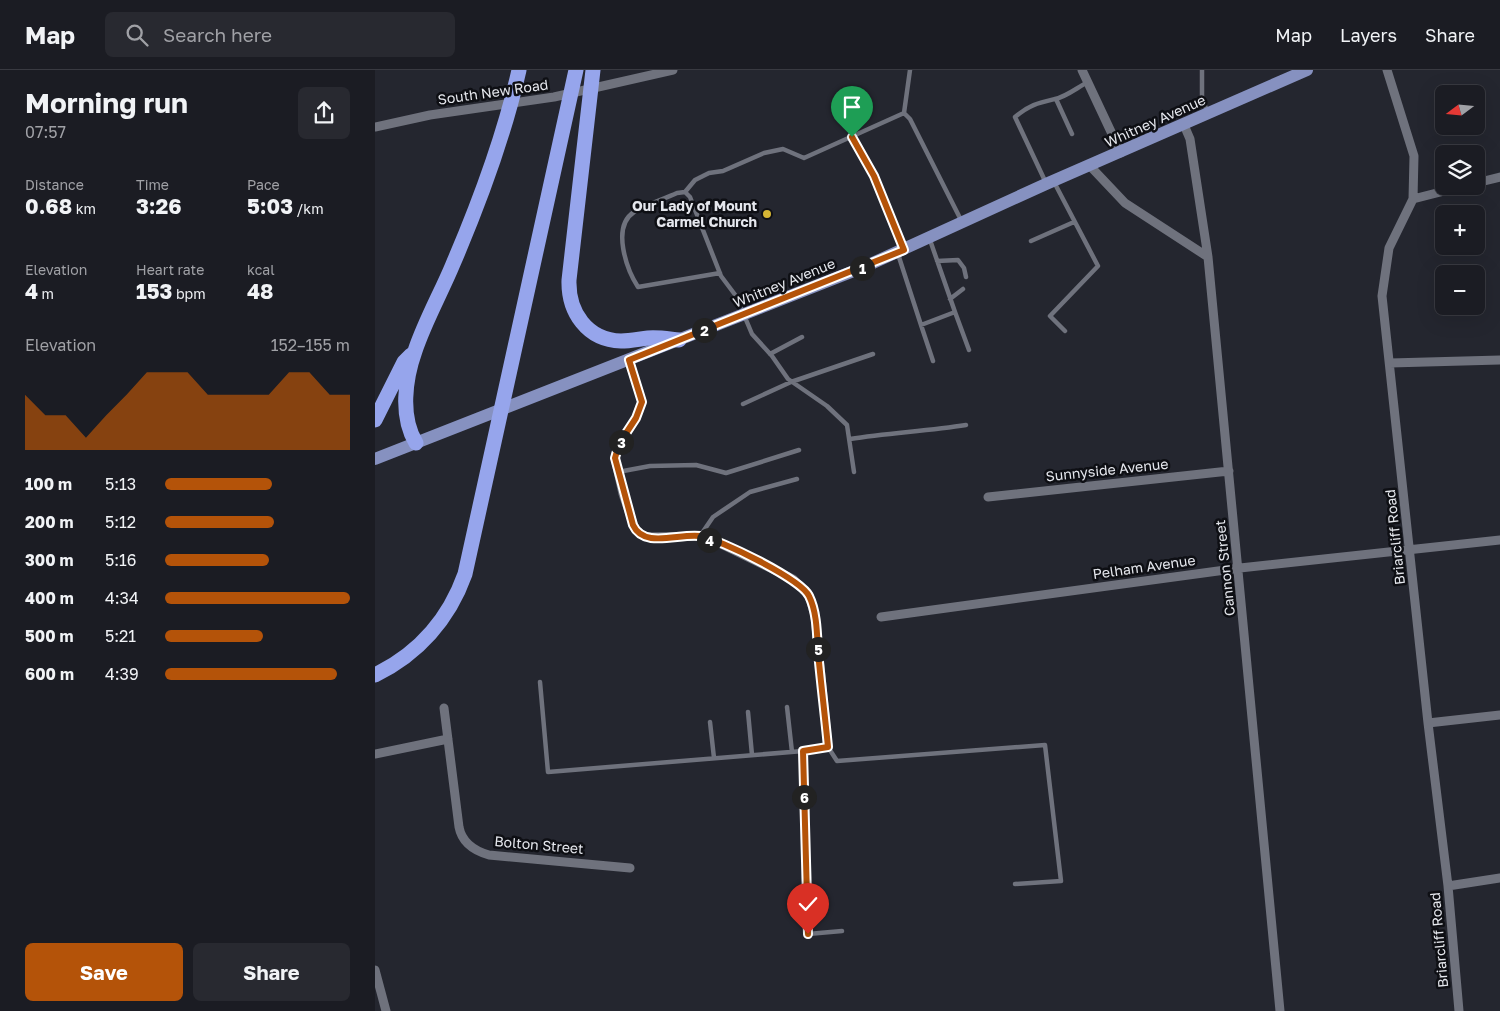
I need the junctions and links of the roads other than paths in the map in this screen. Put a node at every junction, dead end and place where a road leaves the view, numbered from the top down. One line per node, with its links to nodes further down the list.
1 (576, 70): 69 (highway)
2 (593, 70): 42 (highway)
3 (673, 70): 15 (street, South New Road)
4 (910, 70): 12 (lane)
5 (1083, 70): 10 (street)
6 (1202, 70): 13 (lane)
7 (1307, 70): 13 (main road, Whitney Avenue)
8 (1387, 70): 25 (street, Briarcliff Road)
9 (519, 73): 44 (highway)
10 (1088, 82): 11 (lane); 18 (street)
11 (1056, 99): 16 (lane); 22 (lane)
12 (904, 113): 17 (lane); 27 (lane)
13 (1209, 114): 14 (main road, Whitney Avenue)
14 (1184, 125): 18 (main road, Whitney Avenue); 31 (street, Cannon Street)
15 (375, 127)
16 (1072, 134)
17 (852, 137): 23 (lane); 30 (lane)
18 (1121, 153): 19 (main road, Whitney Avenue)
19 (1089, 166): 22 (main road, Whitney Avenue); 31 (street)
20 (1500, 177): 21 (street)
21 (1485, 181)
22 (1050, 182): 26 (lane); 27 (main road, Whitney Avenue)
23 (685, 192): 33 (lane); 33 (lane)
24 (1435, 193): 25 (street)
25 (1413, 199): 50 (street, Briarcliff Road)
26 (1074, 222): 29 (lane); 40 (lane)
27 (963, 224): 28 (main road, Whitney Avenue)
28 (929, 238): 30 (main road, Whitney Avenue); 32 (lane)
29 (1031, 241)
30 (901, 251): 38 (main road, Whitney Avenue); 39 (lane)
31 (1208, 257): 59 (street, Cannon Street)
32 (937, 261): 34 (lane); 36 (lane)
33 (720, 273): 38 (lane)
34 (966, 277)
35 (963, 289): 36 (lane)
36 (950, 299): 37 (lane)
37 (955, 312): 39 (lane); 43 (lane)
38 (744, 315): 42 (main road, Whitney Avenue); 45 (lane)
39 (921, 325): 49 (lane)
40 (1065, 332)
41 (802, 337): 45 (lane)
42 (679, 340): 47 (main road, Whitney Avenue)
43 (969, 350)
44 (414, 352): 53 (highway); 56 (highway)
45 (770, 354): 51 (lane)
46 (873, 354): 51 (lane)
47 (629, 360): 56 (main road, Whitney Avenue); 60 (street)
48 (1500, 360): 50 (street)
49 (933, 361)
50 (1390, 363): 66 (street, Briarcliff Road)
51 (791, 382): 52 (lane); 55 (lane)
52 (743, 404)
53 (375, 420)
54 (966, 425): 55 (lane)
55 (850, 439): 61 (lane)
56 (416, 443): 58 (main road, Whitney Avenue)
57 (799, 450): 60 (lane)
58 (375, 459)
59 (1229, 471): 63 (street, Sunnyside Avenue); 67 (street, Cannon Street)
60 (617, 472): 64 (street)
61 (854, 472)
62 (797, 479): 64 (lane)
63 (988, 497)
64 (700, 536): 78 (street)
65 (1500, 540): 66 (street, Pelham Avenue)
66 (1411, 551): 67 (street, Pelham Avenue); 76 (street, Briarcliff Road)
67 (1240, 568): 68 (street, Pelham Avenue); 91 (street, Cannon Street)
68 (881, 617)
69 (375, 675)
70 (540, 682): 83 (lane)
71 (787, 707): 80 (lane)
72 (444, 708): 77 (street, Bolton Street)
73 (748, 712): 82 (lane)
74 (1500, 715): 76 (street)
75 (710, 722): 83 (lane)
76 (1428, 723): 87 (street, Briarcliff Road)
77 (448, 739): 81 (street); 84 (street, Bolton Street)
78 (828, 747): 79 (lane); 86 (lane)
79 (803, 751): 80 (lane); 88 (lane)
80 (792, 752): 82 (lane)
81 (375, 754)
82 (753, 755): 83 (lane)
83 (714, 758)
84 (630, 868)
85 (1500, 878): 87 (street)
86 (1015, 884)
87 (1448, 886): 92 (street, Briarcliff Road)
88 (842, 931)
89 (375, 970): 90 (street)
90 (386, 1011)
91 (1280, 1011)
92 (1459, 1011)

